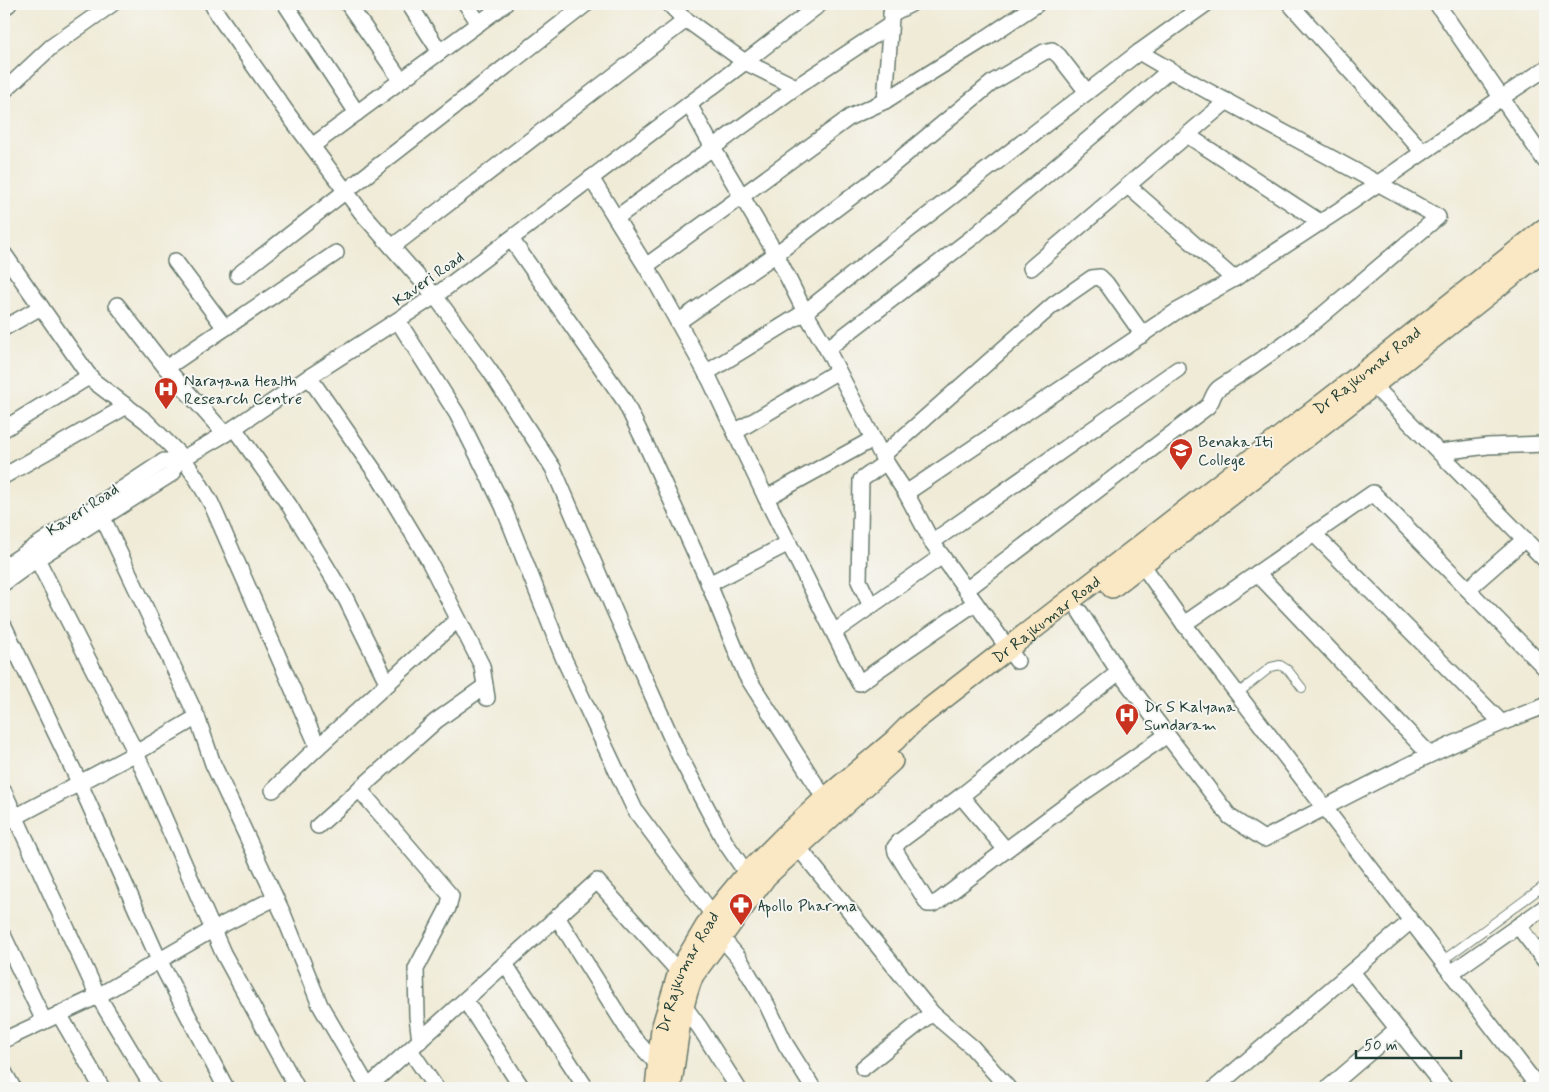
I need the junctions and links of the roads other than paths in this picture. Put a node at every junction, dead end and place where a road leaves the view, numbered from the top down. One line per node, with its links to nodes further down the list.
1 (9, 4): 17 (street)
2 (112, 4): 28 (street)
3 (212, 4): 36 (street)
4 (348, 4): 26 (street)
5 (409, 4): 21 (street)
6 (466, 4): 20 (street)
7 (505, 4): 20 (street)
8 (586, 4): 43 (street)
9 (669, 4): 19 (street)
10 (820, 4): 23 (street, Kaveri Road)
11 (911, 4): 18 (street)
12 (1037, 4): 31 (street)
13 (1206, 4): 22 (street)
14 (1290, 4): 38 (street)
15 (1438, 4): 30 (street)
16 (286, 5): 34 (street)
17 (4, 8)
18 (891, 14): 27 (street); 31 (street)
19 (686, 20): 23 (street); 49 (street)
20 (479, 23): 21 (street)
21 (440, 52): 26 (street)
22 (1139, 52): 25 (street); 29 (street)
23 (745, 62): 27 (street); 33 (street, Kaveri Road)
24 (1545, 69): 30 (street)
25 (1170, 70): 32 (street); 68 (street)
26 (401, 80): 34 (street)
27 (796, 87): 37 (street)
28 (4, 91)
29 (1087, 92): 53 (street); 62 (street)
30 (1501, 98): 38 (street); 39 (street)
31 (885, 101): 44 (street)
32 (1227, 101): 35 (street); 41 (street)
33 (690, 104): 37 (street); 40 (street, Kaveri Road)
34 (357, 113): 36 (street)
35 (1187, 135): 42 (street); 46 (street)
36 (312, 146): 43 (street)
37 (713, 148): 44 (street); 45 (street)
38 (1423, 152): 41 (street)
39 (1545, 161)
40 (591, 178): 45 (street); 48 (street, Kaveri Road)
41 (1380, 183): 46 (street); 102 (street)
42 (1128, 186): 56 (street); 58 (street)
43 (346, 191): 49 (street); 57 (street)
44 (743, 196): 53 (street); 55 (street)
45 (616, 218): 55 (street)
46 (1320, 222): 58 (street)
47 (1545, 230): 75 (main road, Dr Rajkumar Road)
48 (511, 239): 59 (street, Kaveri Road); 100 (street)
49 (392, 247): 59 (street)
50 (1545, 249): 75 (main road, Dr Rajkumar Road)
51 (336, 253): 66 (street)
52 (4, 254): 61 (street)
53 (776, 254): 62 (street); 64 (street)
54 (175, 261): 66 (street)
55 (646, 266): 64 (street)
56 (1031, 268)
57 (238, 275)
58 (1234, 279): 67 (street)
59 (435, 296): 63 (street, Kaveri Road); 134 (street)
60 (117, 305): 69 (street)
61 (41, 307): 65 (street); 73 (street)
62 (805, 312): 68 (street); 72 (street)
63 (398, 321): 74 (street, Kaveri Road); 138 (street)
64 (678, 322): 72 (street)
65 (4, 328)
66 (225, 328): 69 (street)
67 (1143, 335): 83 (street); 86 (street)
68 (827, 349): 71 (street)
69 (166, 368): 78 (street)
70 (1178, 369): 91 (street)
71 (838, 371): 79 (street); 80 (street)
72 (706, 372): 79 (street)
73 (90, 376): 76 (street); 77 (street)
74 (309, 377): 78 (street, Kaveri Road); 106 (street)
75 (1368, 380): 82 (street); 95 (main road, Dr Rajkumar Road)
76 (127, 406): 84 (street); 85 (street)
77 (4, 429)
78 (230, 431): 84 (street, Kaveri Road); 113 (street)
79 (735, 432): 87 (street)
80 (873, 439): 83 (street); 87 (street)
81 (1545, 444): 82 (street)
82 (1440, 452): 90 (street)
83 (884, 459): 86 (street); 104 (street)
84 (179, 461): 88 (street, Kaveri Road); 97 (street, Kaveri Road); 120 (street)
85 (4, 476)
86 (906, 492): 91 (street)
87 (766, 498): 92 (street)
88 (102, 516): 94 (street, Kaveri Road); 117 (street)
89 (1314, 534): 98 (street); 101 (street); 118 (street)
90 (1525, 539): 96 (street); 101 (street)
91 (932, 542): 93 (street)
92 (789, 543): 100 (street); 109 (street)
93 (942, 556): 102 (street); 104 (street)
94 (37, 558): 99 (street, Kaveri Road); 121 (street)
95 (1137, 558): 105 (main road, Dr Rajkumar Road); 107 (street); 110 (main road, Dr Rajkumar Road)
96 (1545, 560)
97 (4, 567)
98 (1257, 573): 107 (street); 122 (street)
99 (4, 583)
100 (709, 584): 128 (street)
101 (1468, 589): 111 (street)
102 (966, 590): 103 (street)
103 (975, 604): 109 (street); 110 (street)
104 (871, 606): 109 (street)
105 (1080, 612): 110 (main road, Dr Rajkumar Road); 112 (street)
106 (458, 620): 113 (street); 124 (street)
107 (1184, 624): 115 (street)
108 (4, 626): 123 (street)
109 (834, 632)
110 (1012, 655): 128 (main road, Dr Rajkumar Road); 132 (main road, Dr Rajkumar Road)
111 (1545, 668)
112 (1119, 672): 119 (street); 127 (street)
113 (388, 684): 120 (street)
114 (1302, 688): 115 (lane)
115 (1237, 694): 129 (street)
116 (1545, 706): 118 (street)
117 (197, 717): 121 (street); 136 (street)
118 (1501, 722): 122 (street)
119 (1167, 735): 129 (street); 133 (street)
120 (318, 747): 125 (street)
121 (136, 753): 123 (street); 142 (street)
122 (1429, 754): 129 (street)
123 (80, 784): 130 (street); 145 (street)
124 (359, 789): 131 (street); 159 (street)
125 (273, 790)
126 (4, 792): 130 (street)
127 (961, 796): 133 (street); 133 (street)
128 (825, 799): 134 (main road, Dr Rajkumar Road)
129 (1324, 808): 140 (street)
130 (10, 820): 151 (street)
131 (318, 826)
132 (798, 847): 144 (main road, Dr Rajkumar Road); 154 (street)
133 (1006, 850)
134 (747, 874): 138 (main road, Dr Rajkumar Road)
135 (1545, 885): 148 (lane)
136 (275, 898): 142 (street); 170 (street)
137 (1545, 907): 141 (street)
138 (713, 915): 149 (main road, Dr Rajkumar Road)
139 (557, 917): 147 (street); 149 (street); 160 (street)
140 (1411, 921): 148 (street); 150 (street)
141 (1518, 926): 146 (street); 148 (street)
142 (212, 930): 145 (street); 169 (street)
143 (4, 937): 156 (street)
144 (721, 937): 153 (main road, Dr Rajkumar Road); 177 (street)
145 (159, 960): 151 (street); 168 (street)
146 (1545, 961)
147 (505, 964): 152 (street); 173 (street)
148 (1447, 967): 180 (street)
149 (679, 972): 160 (main road, Dr Rajkumar Road)
150 (1352, 972): 157 (street); 178 (street)
151 (98, 996): 155 (street); 167 (street)
152 (465, 1000): 159 (street); 172 (street)
153 (684, 1006): 175 (main road, Dr Rajkumar Road); 176 (street)
154 (932, 1013): 161 (street); 163 (street)
155 (59, 1014): 156 (street); 166 (street)
156 (44, 1021): 158 (street)
157 (1397, 1029): 164 (street); 179 (street)
158 (4, 1040)
159 (414, 1045): 170 (street); 171 (street)
160 (658, 1065): 174 (main road, Dr Rajkumar Road)
161 (862, 1068)
162 (4, 1072): 165 (street)
163 (1004, 1087)
164 (1441, 1087)
165 (13, 1088)
166 (102, 1088)
167 (153, 1088)
168 (226, 1088)
169 (297, 1088)
170 (368, 1088)
171 (436, 1088)
172 (522, 1088)
173 (586, 1088)
174 (656, 1088)
175 (670, 1088)
176 (738, 1088)
177 (813, 1088)
178 (1215, 1088)
179 (1328, 1088)
180 (1539, 1088)

